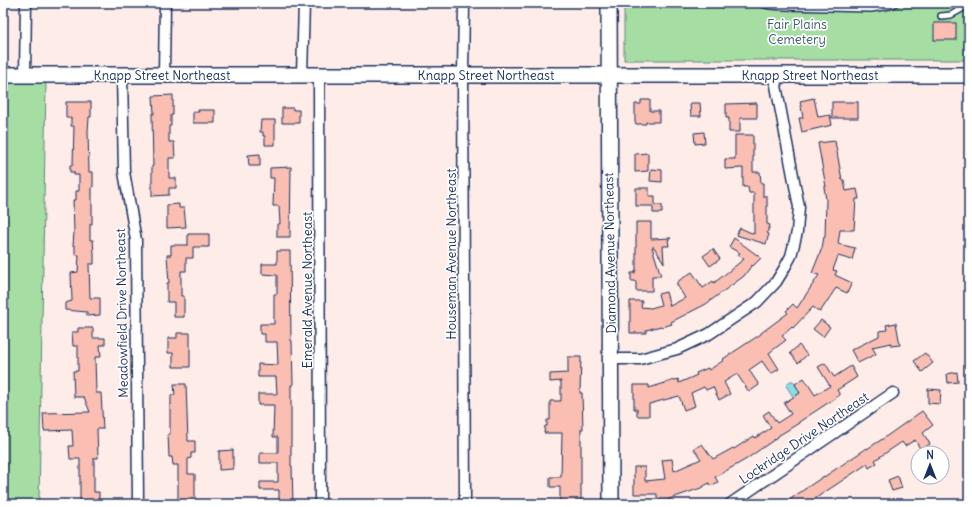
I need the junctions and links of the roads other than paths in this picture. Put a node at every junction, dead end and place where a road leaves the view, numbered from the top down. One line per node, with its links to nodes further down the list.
1 (26, 3): 11 (street)
2 (165, 3): 13 (street)
3 (304, 3): 14 (street)
4 (464, 3): 16 (street, Houseman Avenue Northeast)
5 (609, 3): 17 (main road, Diamond Avenue Northeast)
6 (758, 3): 7 (lane)
7 (896, 3)
8 (969, 5): 9 (lane)
9 (941, 16)
10 (3, 75): 11 (main road, Knapp Street Northeast)
11 (25, 75): 12 (main road, Knapp Street Northeast)
12 (122, 75): 13 (main road, Knapp Street Northeast); 22 (street, Meadowfield Drive Northeast)
13 (164, 75): 14 (main road, Knapp Street Northeast)
14 (302, 75): 15 (main road, Knapp Street Northeast)
15 (319, 75): 16 (main road, Knapp Street Northeast); 23 (street, Emerald Avenue Northeast)
16 (463, 75): 17 (main road, Knapp Street Northeast); 24 (street, Houseman Avenue Northeast)
17 (608, 75): 18 (main road, Knapp Street Northeast); 20 (main road, Diamond Avenue Northeast)
18 (774, 75): 19 (main road, Knapp Street Northeast); 20 (street)
19 (969, 75)
20 (611, 359): 25 (main road, Diamond Avenue Northeast)
21 (893, 393): 26 (street, Lockridge Drive Northeast)
22 (138, 504)
23 (320, 504)
24 (465, 504)
25 (611, 504)
26 (730, 504)

